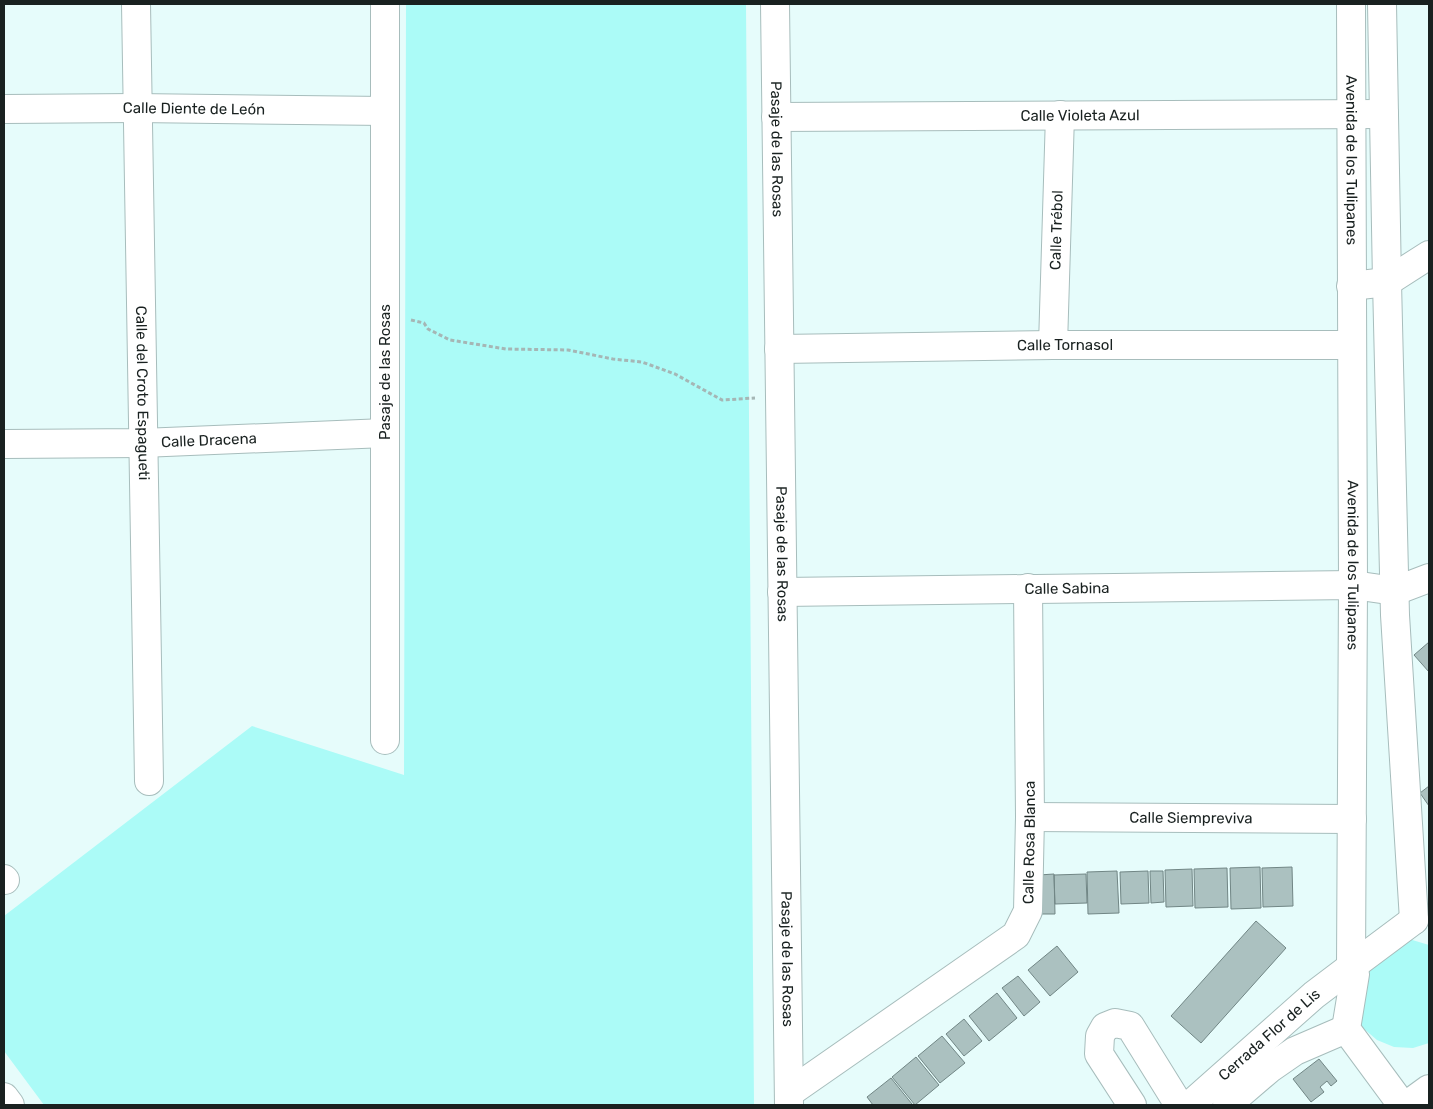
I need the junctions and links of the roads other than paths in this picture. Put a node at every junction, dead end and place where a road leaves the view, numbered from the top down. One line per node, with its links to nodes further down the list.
1 (136, 4): 6 (street, Calle del Croto Espagueti)
2 (385, 4): 8 (street, Pasaje de las Rosas)
3 (775, 4): 12 (street, Pasaje de las Rosas)
4 (1351, 4): 9 (street, Avenida de los Tulipanes)
5 (1382, 4): 10 (street)
6 (136, 108): 7 (street, Calle Diente de León); 8 (street, Calle Diente de León); 20 (street, Calle del Croto Espagueti)
7 (4, 109)
8 (385, 111): 19 (street, Pasaje de las Rosas)
9 (1351, 114): 10 (street, Calle Violeta Azul); 11 (street, Calle Violeta Azul); 15 (street, Avenida de los Tulipanes)
10 (1384, 114): 14 (street)
11 (1060, 115): 12 (street, Calle Violeta Azul); 16 (street, Calle Trébol)
12 (776, 117): 18 (street, Pasaje de las Rosas)
13 (1429, 255): 14 (street)
14 (1386, 282): 15 (street); 25 (street)
15 (1351, 286): 17 (street, Avenida de los Tulipanes)
16 (1053, 345): 17 (street, Calle Tornasol); 18 (street, Calle Tornasol)
17 (1351, 345): 23 (street, Avenida de los Tulipanes)
18 (779, 349): 26 (street, Pasaje de las Rosas)
19 (385, 433): 20 (street, Calle Dracena); 27 (street, Pasaje de las Rosas)
20 (142, 443): 21 (street, Calle Dracena); 28 (street, Calle del Croto Espagueti)
21 (4, 444)
22 (1429, 578): 25 (street)
23 (1353, 585): 24 (street, Calle Sabina); 25 (street, Calle Sabina); 30 (street, Avenida de los Tulipanes)
24 (1028, 588): 26 (street, Calle Sabina); 29 (street, Calle Rosa Blanca)
25 (1395, 591): 31 (street)
26 (782, 592): 36 (street, Pasaje de las Rosas)
27 (385, 740)
28 (149, 780)
29 (1030, 817): 30 (street, Calle Siempreviva); 36 (street, Calle Rosa Blanca)
30 (1352, 819): 32 (street, Avenida de los Tulipanes)
31 (1422, 923): 32 (street, Cerrada Flor de Lis)
32 (1351, 967): 33 (street, Avenida de los Tulipanes); 40 (street, Cerrada Flor de Lis)
33 (1346, 1029): 41 (street, Cerrada Flor de Lis); 42 (street)
34 (1429, 1089): 43 (street)
35 (4, 1097): 37 (street)
36 (789, 1099)
37 (10, 1105)
38 (1132, 1105): 39 (street)
39 (1179, 1105)
40 (1190, 1105)
41 (1227, 1105)
42 (1402, 1105)
43 (1407, 1105)

